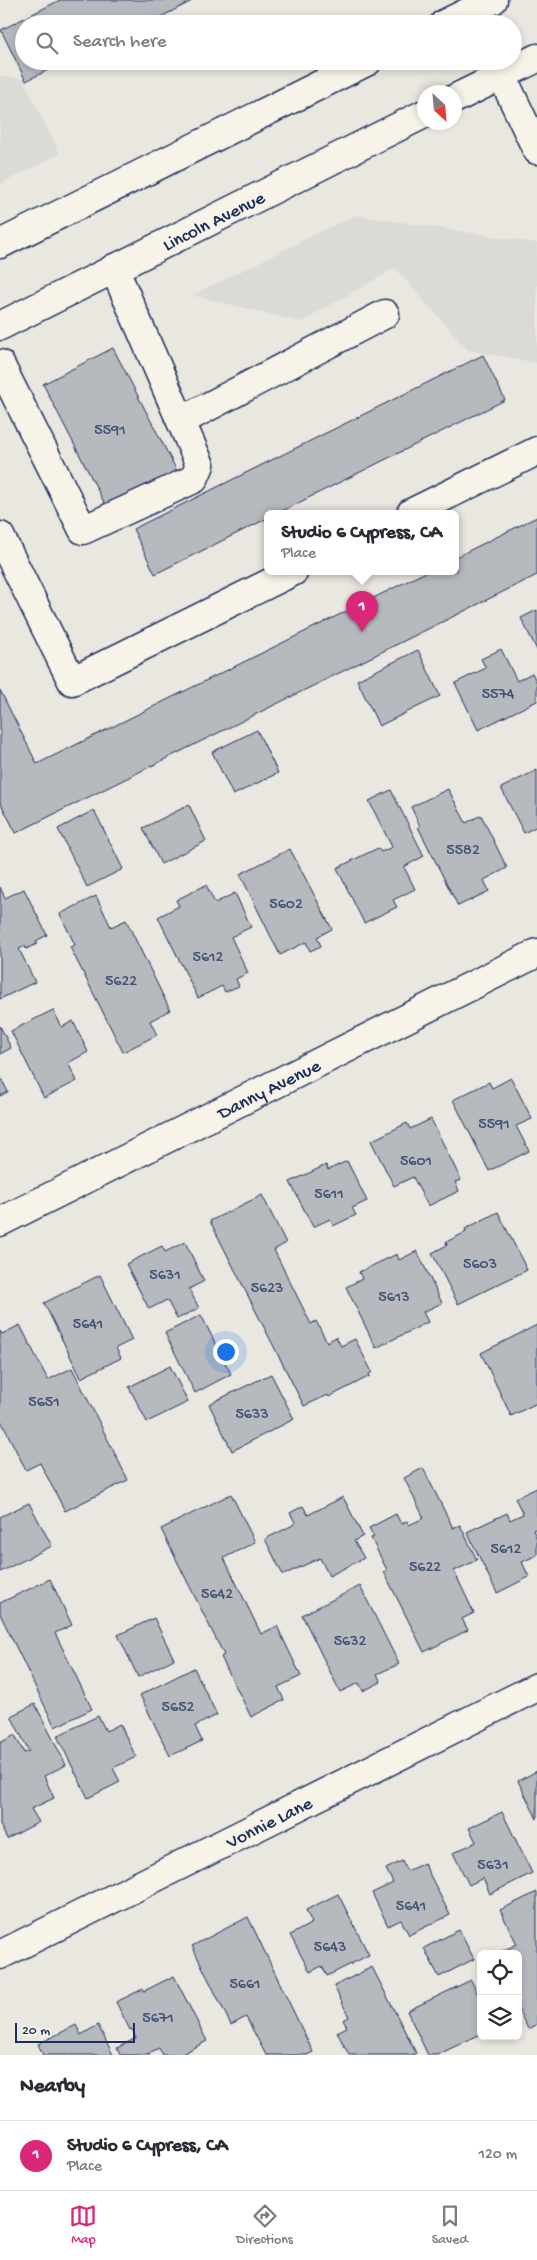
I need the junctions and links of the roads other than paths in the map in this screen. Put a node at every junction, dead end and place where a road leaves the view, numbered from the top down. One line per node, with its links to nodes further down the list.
1 (493, 0): 2 (street)
2 (462, 15)
3 (537, 58): 4 (street)
4 (522, 66)
5 (350, 70): 11 (street)
6 (514, 70): 7 (street)
7 (502, 76): 8 (street); 10 (street)
8 (462, 95)
9 (417, 117): 12 (street, Lincoln Avenue)
10 (537, 150)
11 (0, 244)
12 (114, 268): 14 (street, Lincoln Avenue); 16 (street)
13 (385, 314): 16 (street)
14 (0, 326)
15 (0, 364): 16 (street)
16 (181, 422)
17 (537, 451): 18 (street)
18 (416, 510)
19 (0, 536): 20 (street)
20 (286, 575)
21 (537, 953): 22 (street, Danny Avenue)
22 (0, 1222)
23 (537, 1687): 24 (street, Vonnie Lane)
24 (0, 1955)

